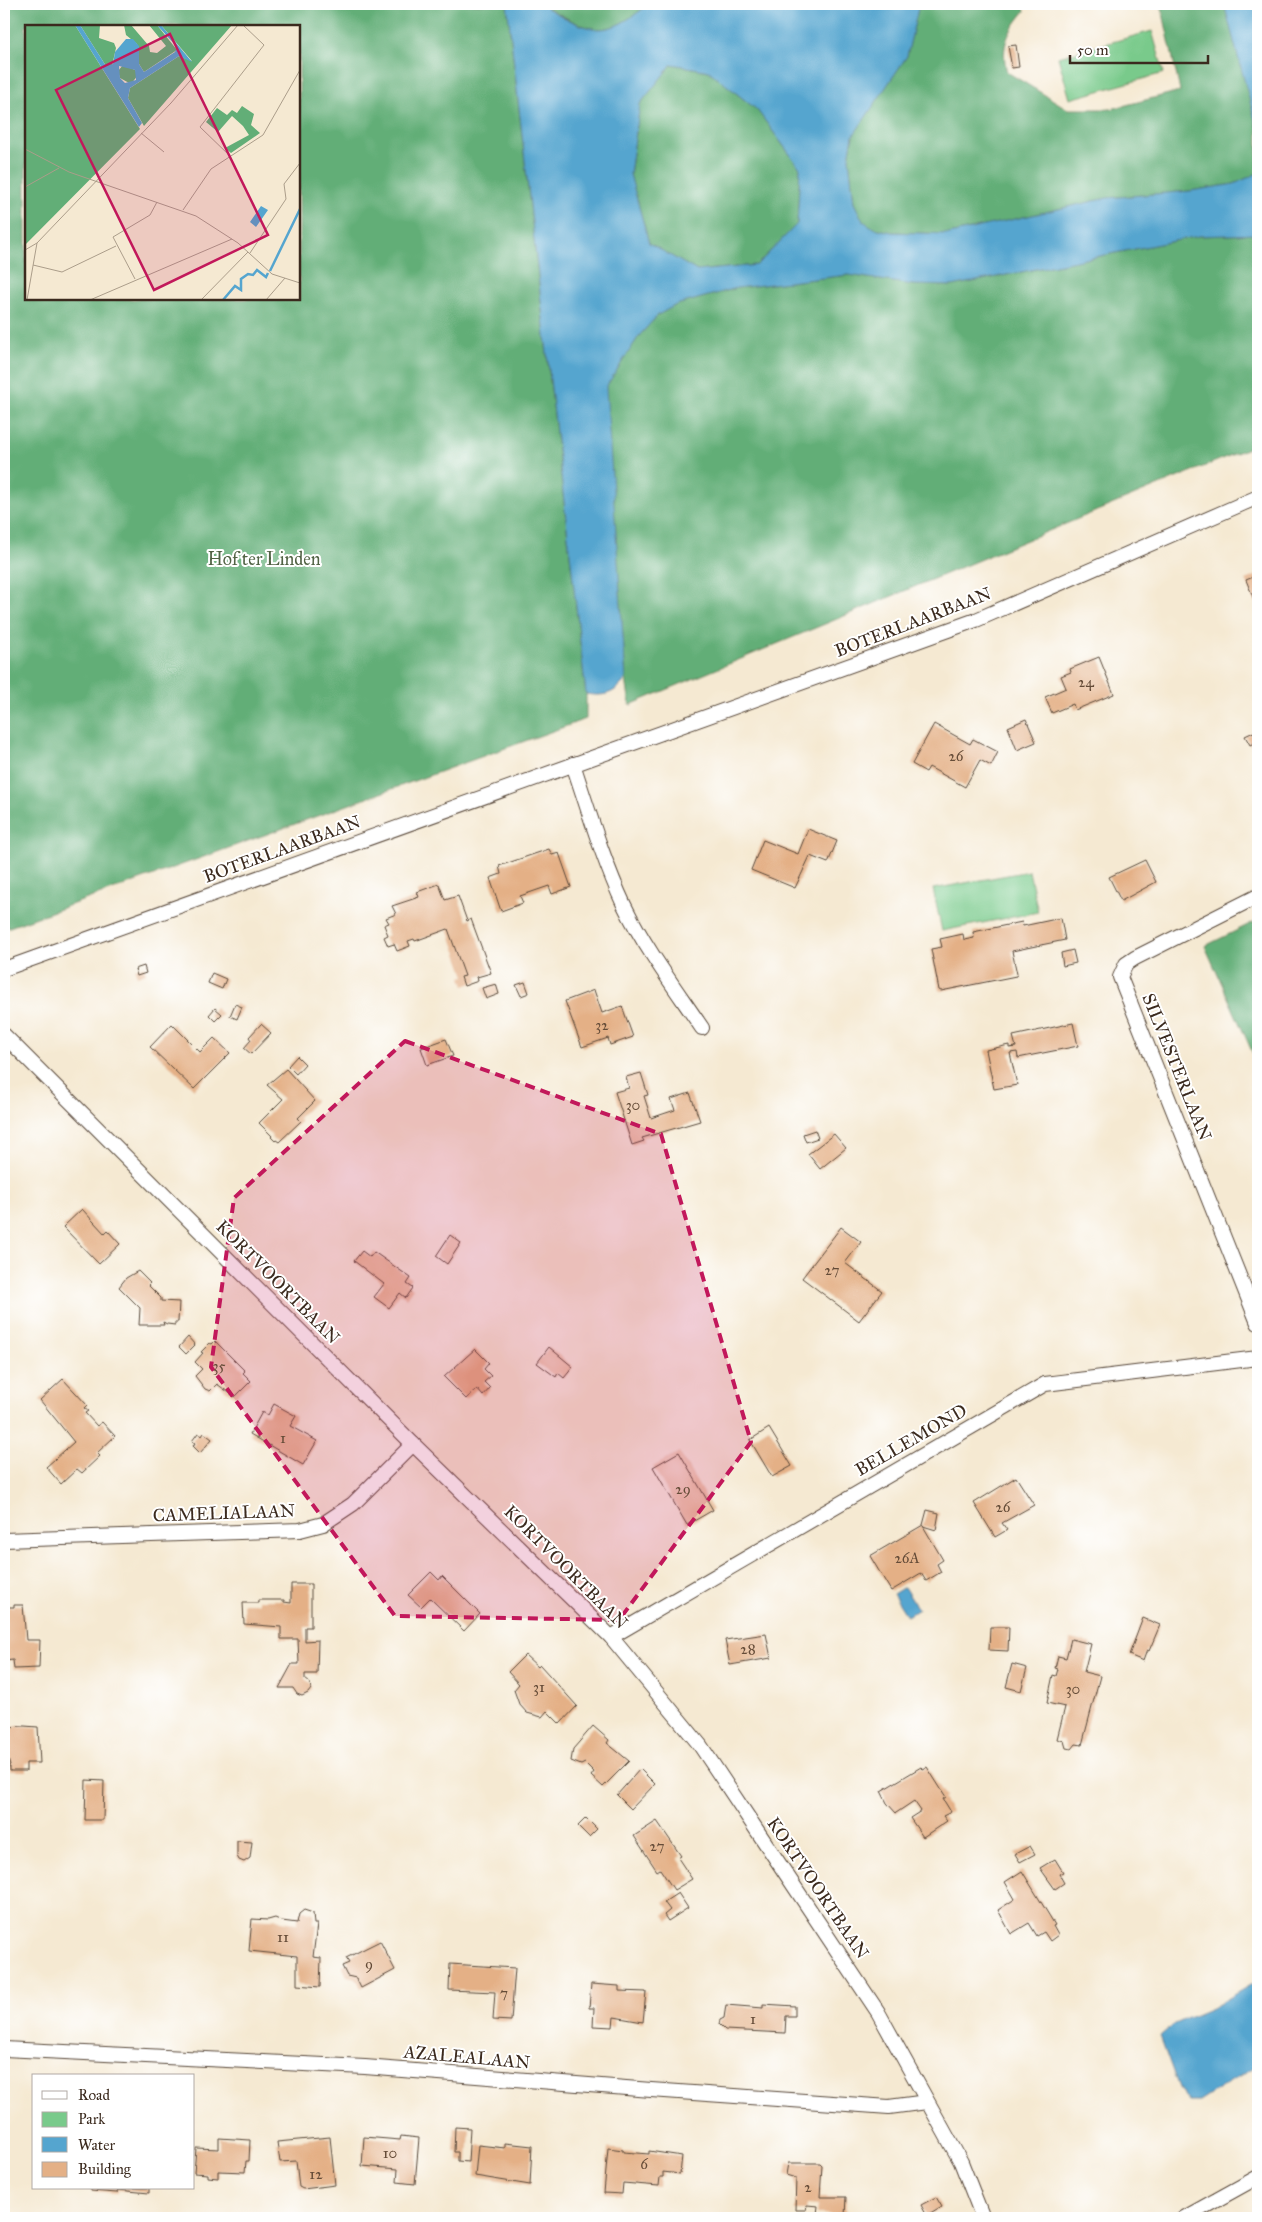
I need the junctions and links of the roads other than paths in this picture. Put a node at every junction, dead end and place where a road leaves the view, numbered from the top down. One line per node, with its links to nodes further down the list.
1 (1258, 498): 2 (street, BOTERLAARBAAN)
2 (573, 764): 4 (street, BOTERLAARBAAN); 5 (street)
3 (1258, 896): 7 (street, SILVESTERLAAN)
4 (4, 969)
5 (702, 1028)
6 (4, 1035): 9 (street, KORTVOORTBAAN)
7 (1258, 1323)
8 (1258, 1358): 11 (street, BELLEMOND)
9 (413, 1444): 10 (street, CAMELIALAAN); 11 (street, KORTVOORTBAAN)
10 (4, 1540)
11 (611, 1637): 13 (street, KORTVOORTBAAN)
12 (4, 2049): 13 (street, AZALEALAAN)
13 (927, 2102): 15 (street, KORTVOORTBAAN)
14 (1258, 2177): 16 (street)
15 (983, 2218)
16 (1184, 2218)

